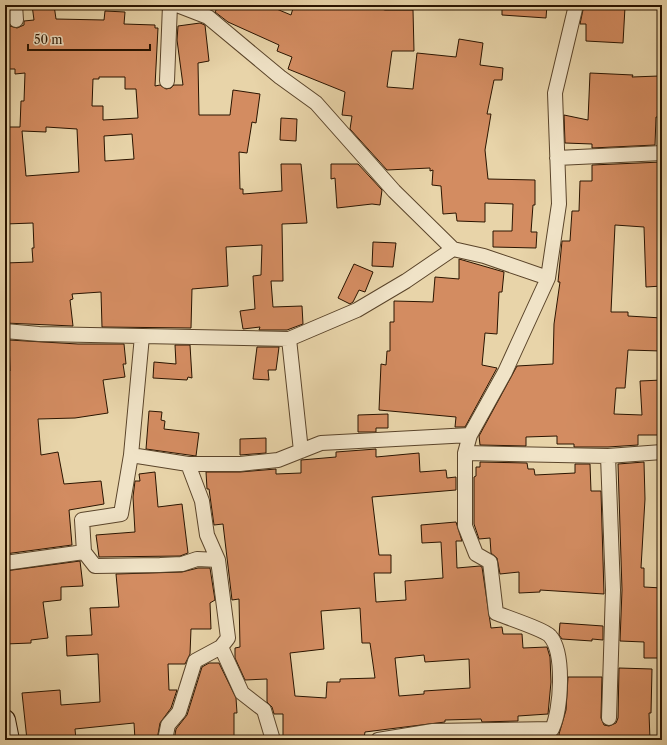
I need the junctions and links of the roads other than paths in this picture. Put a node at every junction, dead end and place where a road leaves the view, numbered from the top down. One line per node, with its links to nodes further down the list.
1 (15, 5): 5 (street)
2 (170, 5): 6 (street)
3 (178, 5): 9 (street)
4 (576, 5): 8 (street)
5 (16, 20)
6 (167, 81)
7 (662, 153): 8 (street)
8 (557, 158): 10 (street)
9 (454, 248): 10 (street); 13 (street)
10 (548, 278): 14 (street)
11 (5, 331): 12 (street)
12 (142, 336): 13 (street); 18 (street)
13 (288, 339): 15 (street)
14 (470, 435): 15 (street); 17 (street)
15 (301, 451): 20 (street)
16 (662, 452): 19 (street)
17 (465, 453): 19 (street); 27 (street)
18 (131, 455): 20 (street); 21 (street)
19 (608, 456): 25 (street)
20 (188, 464): 22 (street)
21 (84, 552): 22 (street); 23 (street)
22 (218, 560): 24 (street)
23 (5, 563)
24 (221, 647): 29 (street); 30 (street)
25 (609, 718)
26 (5, 720): 28 (main road)
27 (553, 735): 31 (street)
28 (9, 740)
29 (165, 740)
30 (274, 740)
31 (378, 740)

